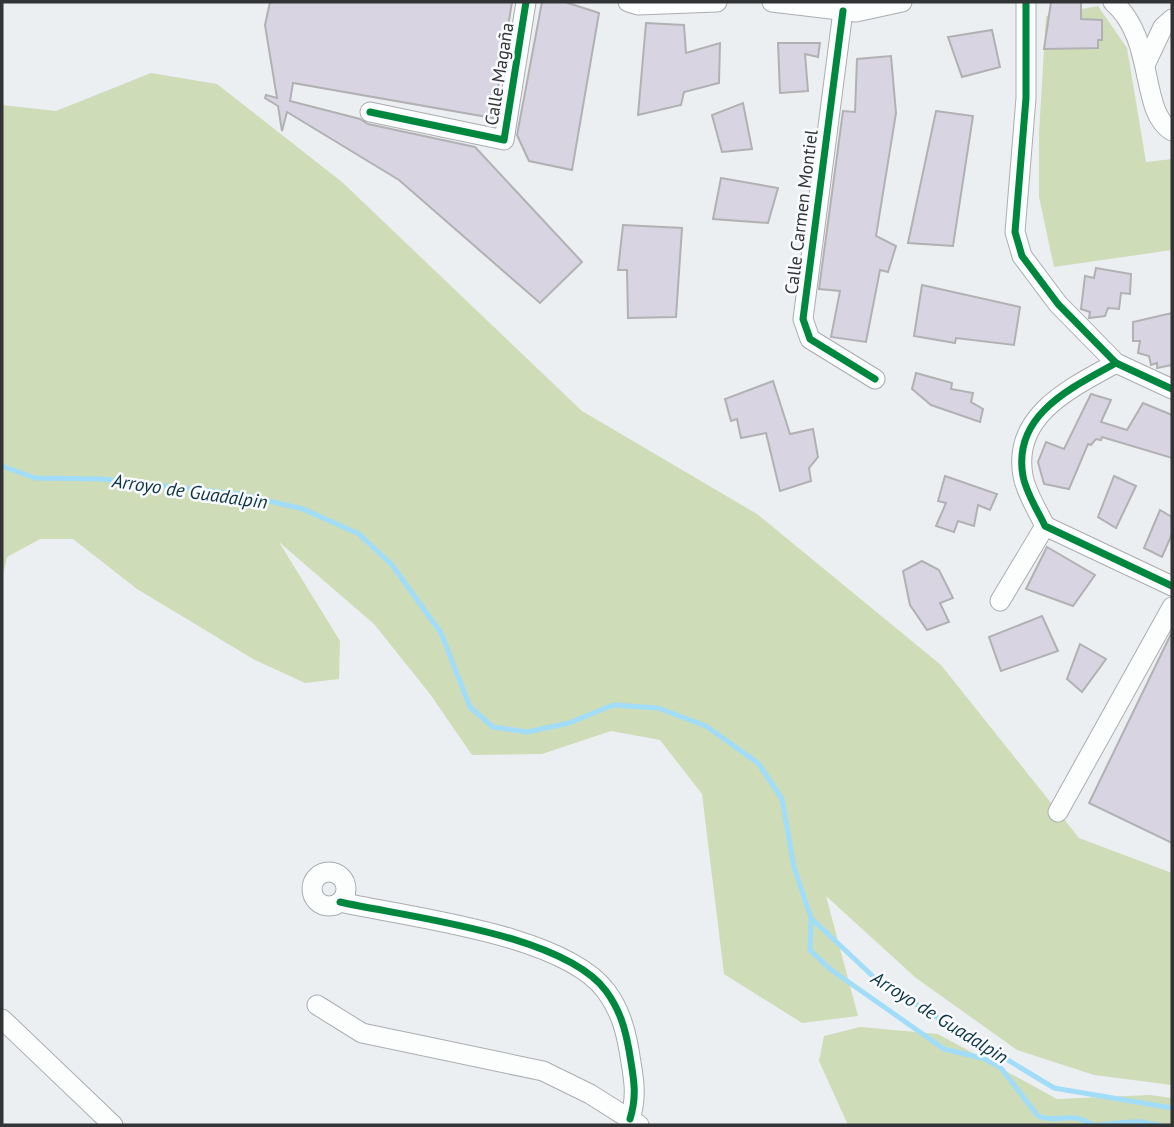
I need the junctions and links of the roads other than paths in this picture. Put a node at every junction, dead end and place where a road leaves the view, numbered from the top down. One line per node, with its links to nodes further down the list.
1 (526, 2): 11 (street, Calle Magaña)
2 (628, 2): 3 (street)
3 (717, 2)
4 (772, 2): 8 (street)
5 (902, 2): 8 (street)
6 (1026, 2): 13 (street)
7 (1117, 5): 9 (street); 10 (street)
8 (843, 11): 14 (street, Calle Carmen Montiel)
9 (1168, 23): 10 (street)
10 (1146, 63): 12 (street)
11 (370, 112)
12 (1172, 131)
13 (1116, 363): 15 (street); 16 (street)
14 (875, 379)
15 (1172, 390)
16 (1045, 526): 17 (street); 18 (street)
17 (1172, 586)
18 (1000, 601)
19 (1172, 607): 20 (street)
20 (1058, 812)
21 (340, 902): 24 (street)
22 (317, 1005): 24 (street)
23 (2, 1020): 25 (street)
24 (635, 1122)
25 (113, 1125)

